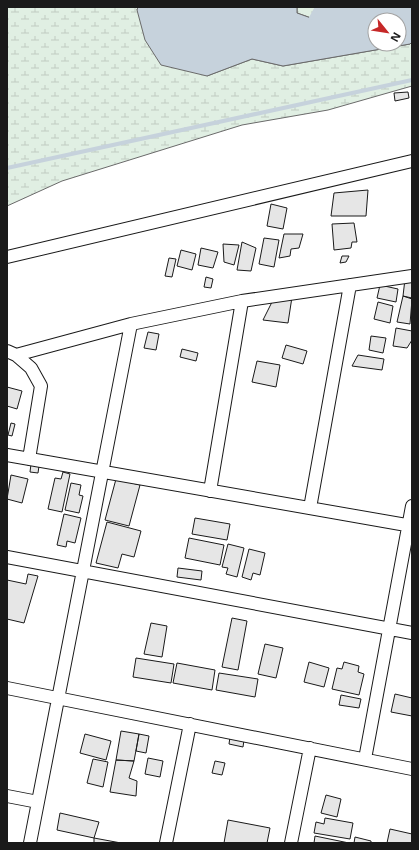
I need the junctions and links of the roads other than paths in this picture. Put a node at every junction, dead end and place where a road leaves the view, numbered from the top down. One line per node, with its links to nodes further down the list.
1 (412, 161): 2 (street)
2 (7, 257)
3 (412, 276): 4 (street)
4 (350, 285): 5 (street); 13 (street)
5 (242, 302): 6 (street); 11 (street)
6 (131, 324): 7 (street); 10 (street)
7 (12, 353): 9 (street)
8 (7, 455): 9 (street)
9 (29, 459): 10 (street)
10 (102, 471): 11 (street); 16 (street)
11 (210, 491): 13 (street)
12 (412, 506): 14 (street)
13 (310, 508): 14 (street)
14 (410, 526): 17 (street)
15 (7, 557): 16 (street)
16 (82, 572): 17 (street); 20 (street)
17 (389, 629): 18 (street); 23 (street)
18 (412, 633)
19 (7, 688): 20 (street)
20 (58, 698): 21 (street); 26 (street)
21 (190, 724): 22 (street); 28 (street)
22 (310, 748): 23 (street); 29 (street)
23 (365, 759): 24 (street)
24 (412, 769)
25 (7, 796): 26 (street)
26 (38, 802): 27 (street)
27 (30, 843)
28 (166, 843)
29 (291, 843)

